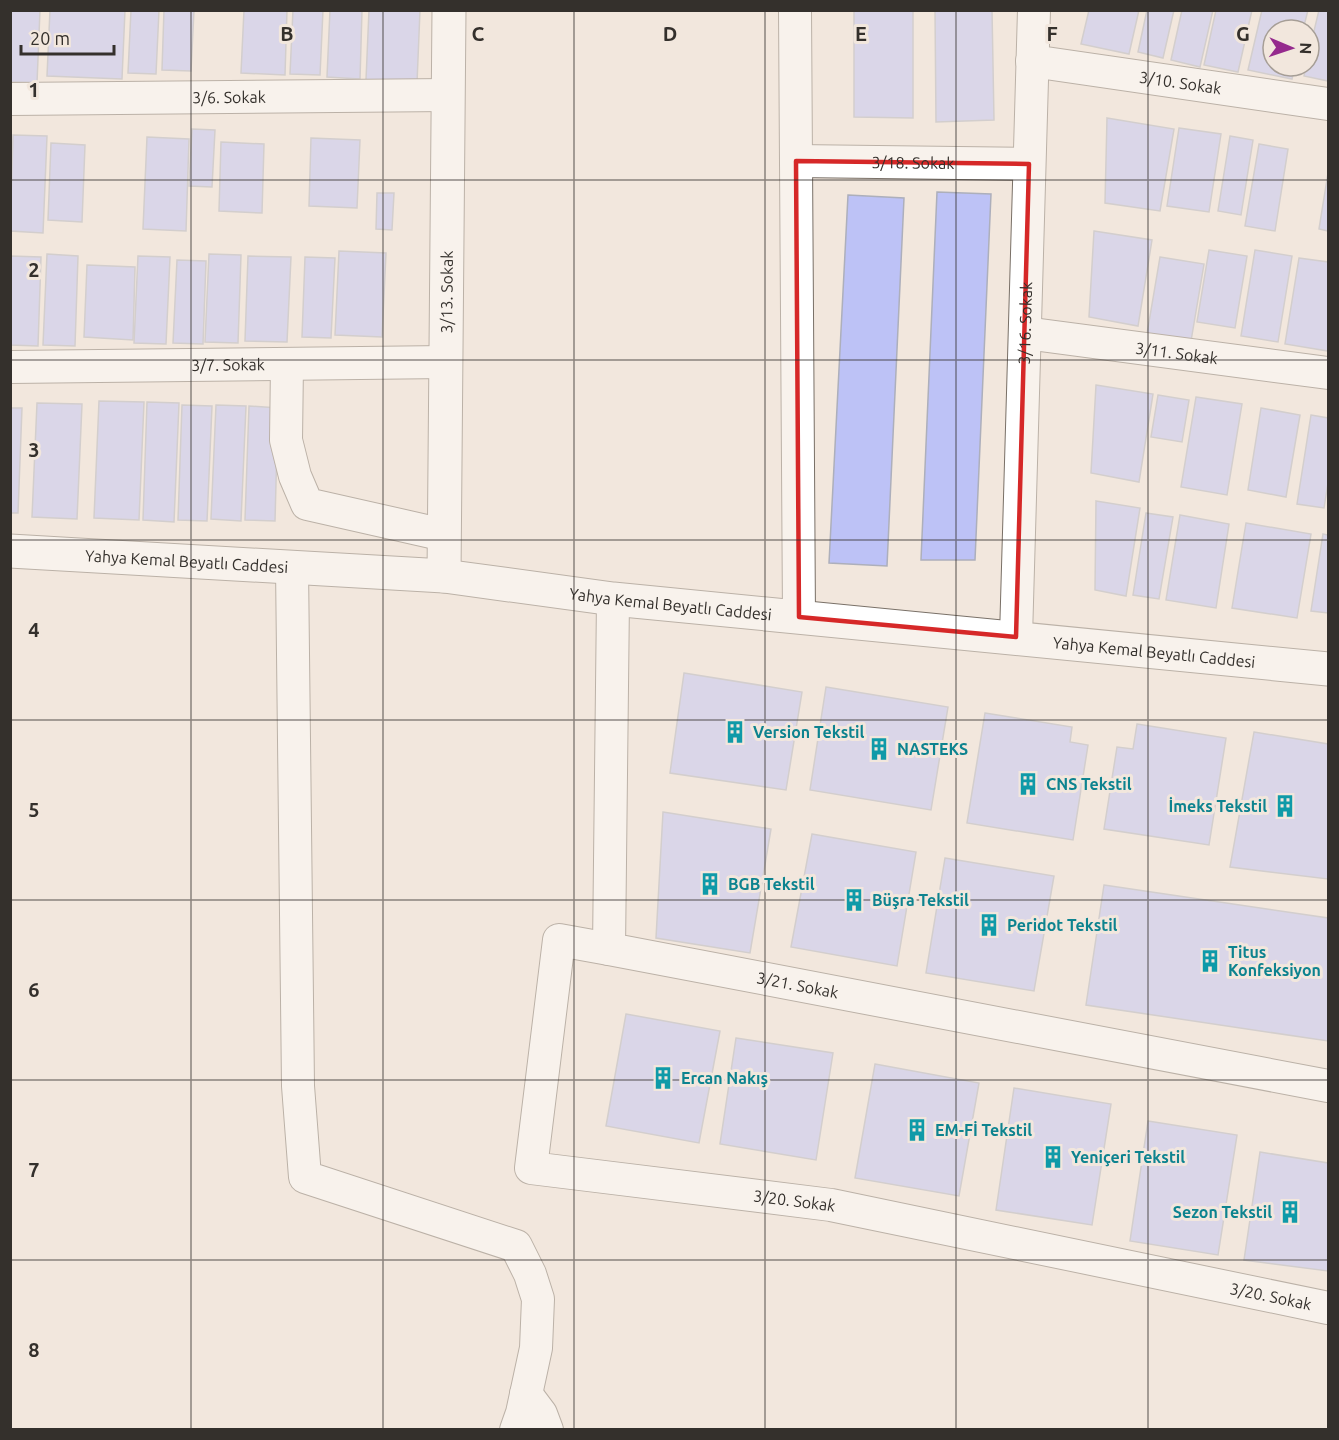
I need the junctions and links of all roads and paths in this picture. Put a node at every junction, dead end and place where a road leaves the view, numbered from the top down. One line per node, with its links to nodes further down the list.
1 (449, 10): 5 (street, 3/13. Sokak)
2 (795, 10): 8 (street)
3 (1034, 10): 4 (street, 3/16. Sokak)
4 (1032, 61): 7 (street, 3/10. Sokak); 9 (street, 3/16. Sokak)
5 (448, 95): 6 (street, 3/6. Sokak); 11 (street, 3/13. Sokak)
6 (10, 99)
7 (1329, 104)
8 (796, 161): 9 (street, 3/18. Sokak); 20 (street)
9 (1029, 164): 10 (street, 3/16. Sokak)
10 (1025, 333): 14 (street, 3/11. Sokak); 21 (street, 3/16. Sokak)
11 (446, 362): 12 (street, 3/7. Sokak); 15 (street, 3/13. Sokak)
12 (287, 364): 13 (street, 3/7. Sokak); 15 (street)
13 (10, 367)
14 (1329, 374)
15 (444, 535): 18 (street, 3/13. Sokak)
16 (10, 551): 17 (street, Yahya Kemal Beyatlı Caddesi)
17 (292, 567): 18 (street, Yahya Kemal Beyatlı Caddesi); 26 (street)
18 (444, 576): 19 (street, Yahya Kemal Beyatlı Caddesi)
19 (613, 599): 20 (street, Yahya Kemal Beyatlı Caddesi); 23 (street)
20 (799, 617): 21 (street, Yahya Kemal Beyatlı Caddesi)
21 (1016, 637): 22 (street, Yahya Kemal Beyatlı Caddesi)
22 (1329, 669)
23 (609, 949): 24 (street, 3/21. Sokak); 25 (street, 3/20. Sokak)
24 (1329, 1086)
25 (1329, 1308)
26 (526, 1394): 27 (street); 28 (street)
27 (516, 1430)
28 (547, 1430)

